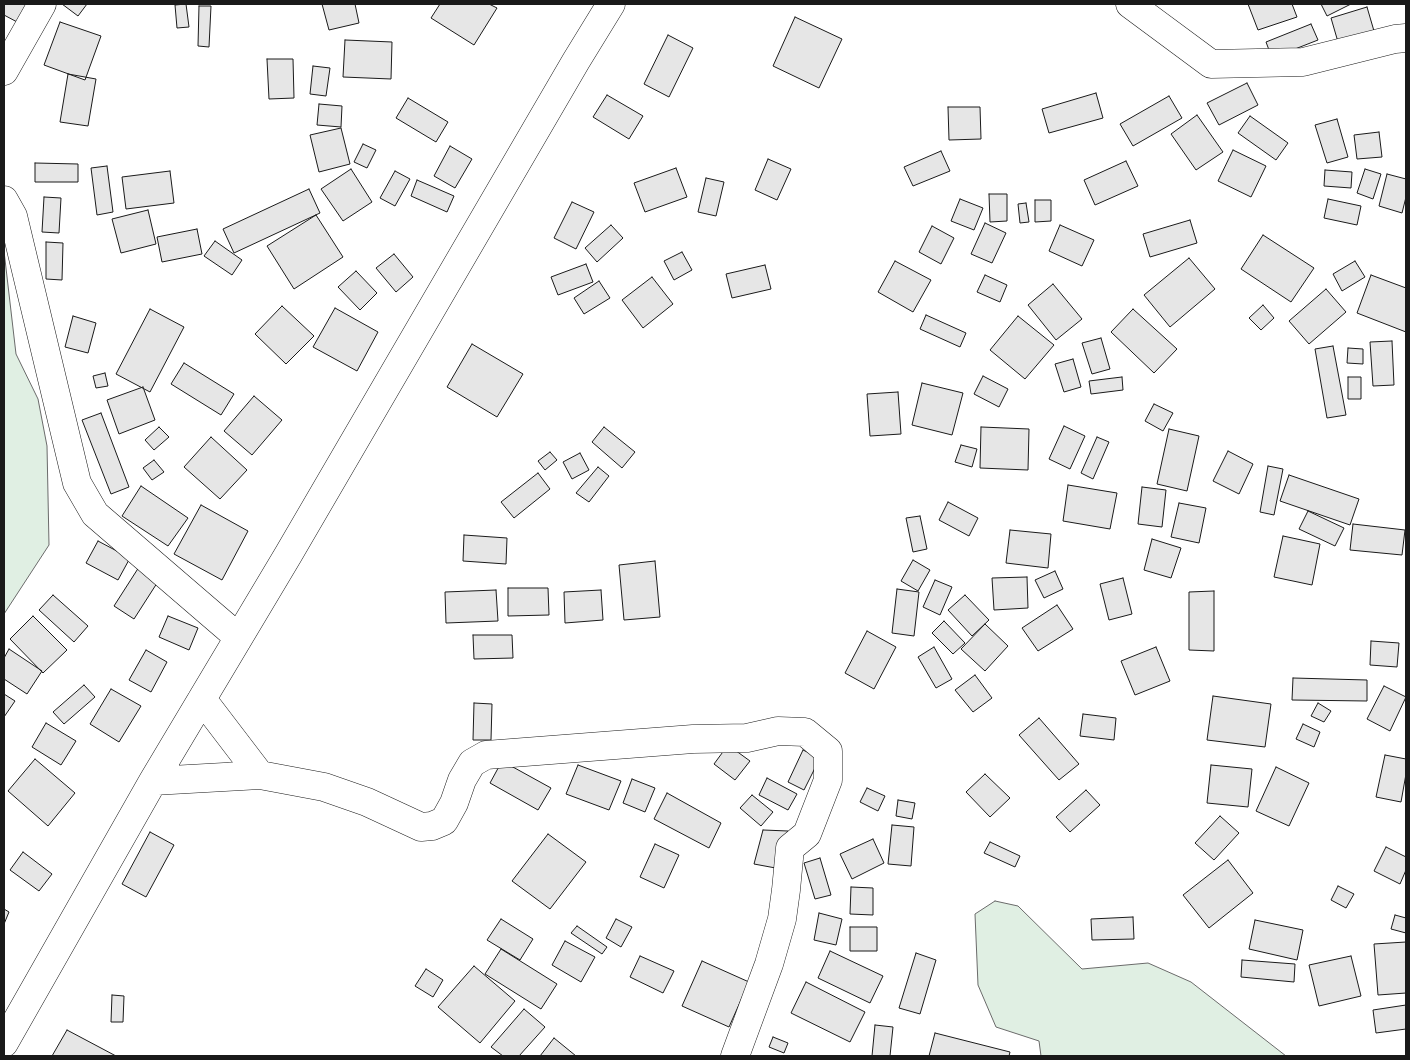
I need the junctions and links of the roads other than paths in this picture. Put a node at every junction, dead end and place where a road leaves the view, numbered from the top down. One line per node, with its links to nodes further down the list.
1 (42, 4): 5 (street)
2 (612, 4): 7 (street)
3 (1130, 4): 4 (street)
4 (1406, 38)
5 (4, 71)
6 (4, 200): 7 (street)
7 (238, 637): 8 (street)
8 (202, 699): 9 (street); 10 (street)
9 (260, 775): 10 (street); 12 (street)
10 (153, 781): 11 (street)
11 (4, 1043)
12 (735, 1056)

